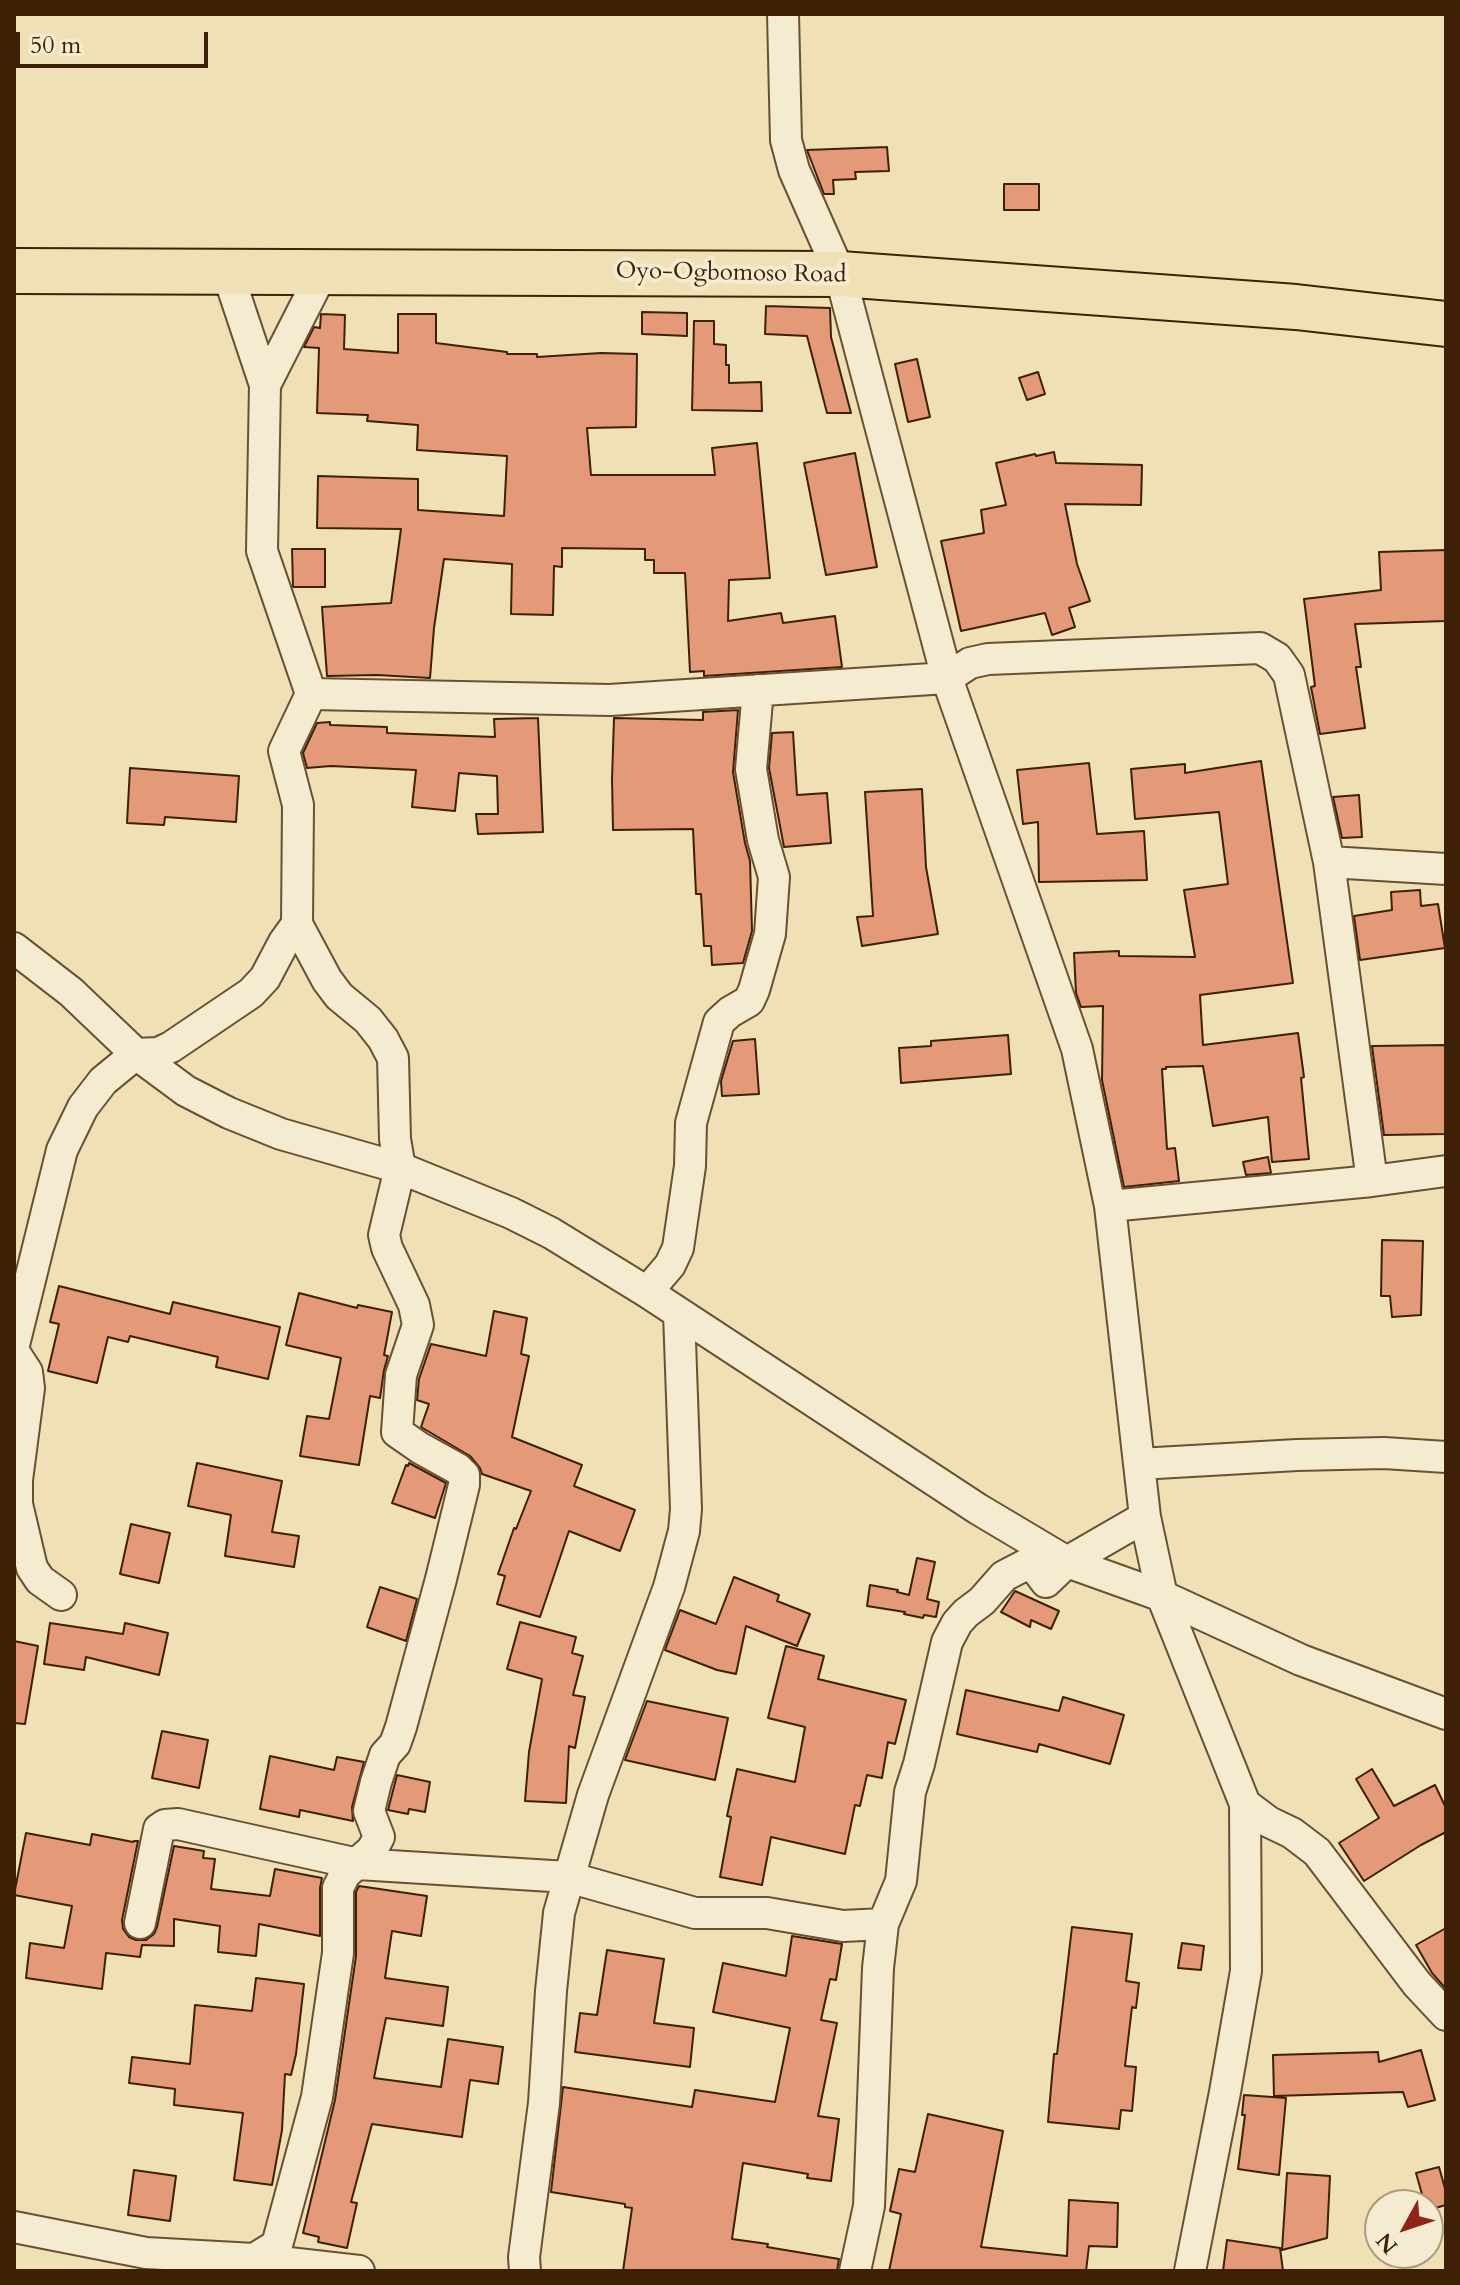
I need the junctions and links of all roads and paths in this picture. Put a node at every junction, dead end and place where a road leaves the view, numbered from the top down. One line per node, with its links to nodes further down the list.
1 (783, 14): 5 (street)
2 (14, 271): 3 (highway, Oyo-Ogbomoso Road)
3 (227, 271): 4 (highway, Oyo-Ogbomoso Road); 7 (street)
4 (323, 271): 5 (highway, Oyo-Ogbomoso Road); 7 (street)
5 (840, 274): 6 (highway, Oyo-Ogbomoso Road); 8 (street)
6 (1446, 324)
7 (265, 385): 10 (street)
8 (947, 678): 9 (street); 11 (street); 19 (street)
9 (758, 690): 10 (street); 20 (street)
10 (311, 694): 13 (street)
11 (1329, 862): 12 (street); 18 (street)
12 (1446, 869)
13 (297, 924): 15 (street); 16 (street)
14 (14, 948): 15 (street)
15 (136, 1054): 16 (street); 22 (street)
16 (400, 1168): 20 (street); 32 (street)
17 (1446, 1171): 18 (street)
18 (1372, 1181): 19 (street)
19 (1110, 1206): 25 (street)
20 (647, 1292): 21 (street)
21 (679, 1313): 27 (street); 33 (street)
22 (14, 1345)
23 (14, 1352): 28 (street)
24 (1446, 1457): 25 (street)
25 (1139, 1464): 26 (street)
26 (1145, 1517): 27 (street); 29 (street)
27 (1067, 1562): 29 (street); 35 (street)
28 (61, 1595)
29 (1162, 1596): 30 (street); 31 (street)
30 (1446, 1714)
31 (1245, 1804): 36 (street); 43 (street)
32 (358, 1864): 33 (street); 34 (street); 38 (street)
33 (568, 1877): 35 (street); 41 (street)
34 (140, 1923)
35 (883, 1924): 42 (street)
36 (1446, 2015)
37 (14, 2227): 39 (street)
38 (274, 2256): 39 (street); 40 (street)
39 (187, 2263)
40 (359, 2271)
41 (525, 2271)
42 (855, 2271)
43 (1190, 2271)

